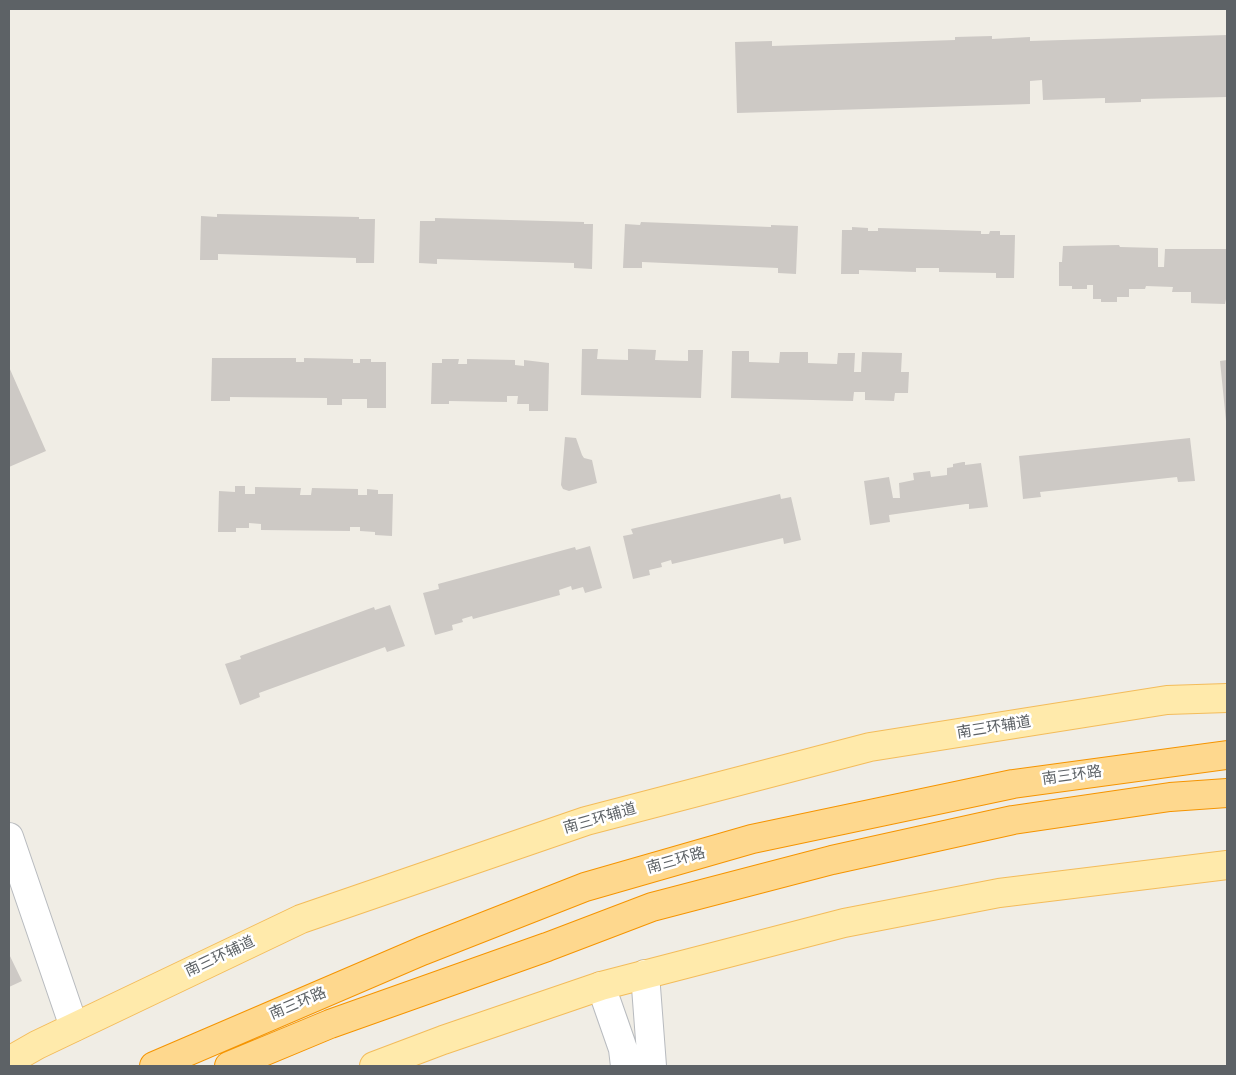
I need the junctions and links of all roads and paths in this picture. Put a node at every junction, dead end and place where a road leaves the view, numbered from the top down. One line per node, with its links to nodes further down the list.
1 (1227, 698): 8 (main road, 南三环辅道)
2 (1227, 755): 10 (highway, 南三环路)
3 (1227, 793): 11 (highway, 南三环路)
4 (9, 837): 8 (street)
5 (1227, 865): 6 (main road)
6 (645, 974): 7 (main road); 14 (street)
7 (601, 986): 12 (main road); 13 (street)
8 (74, 1027): 9 (main road, 南三环辅道)
9 (9, 1061)
10 (154, 1066)
11 (229, 1066)
12 (374, 1066)
13 (626, 1066)
14 (652, 1066)

